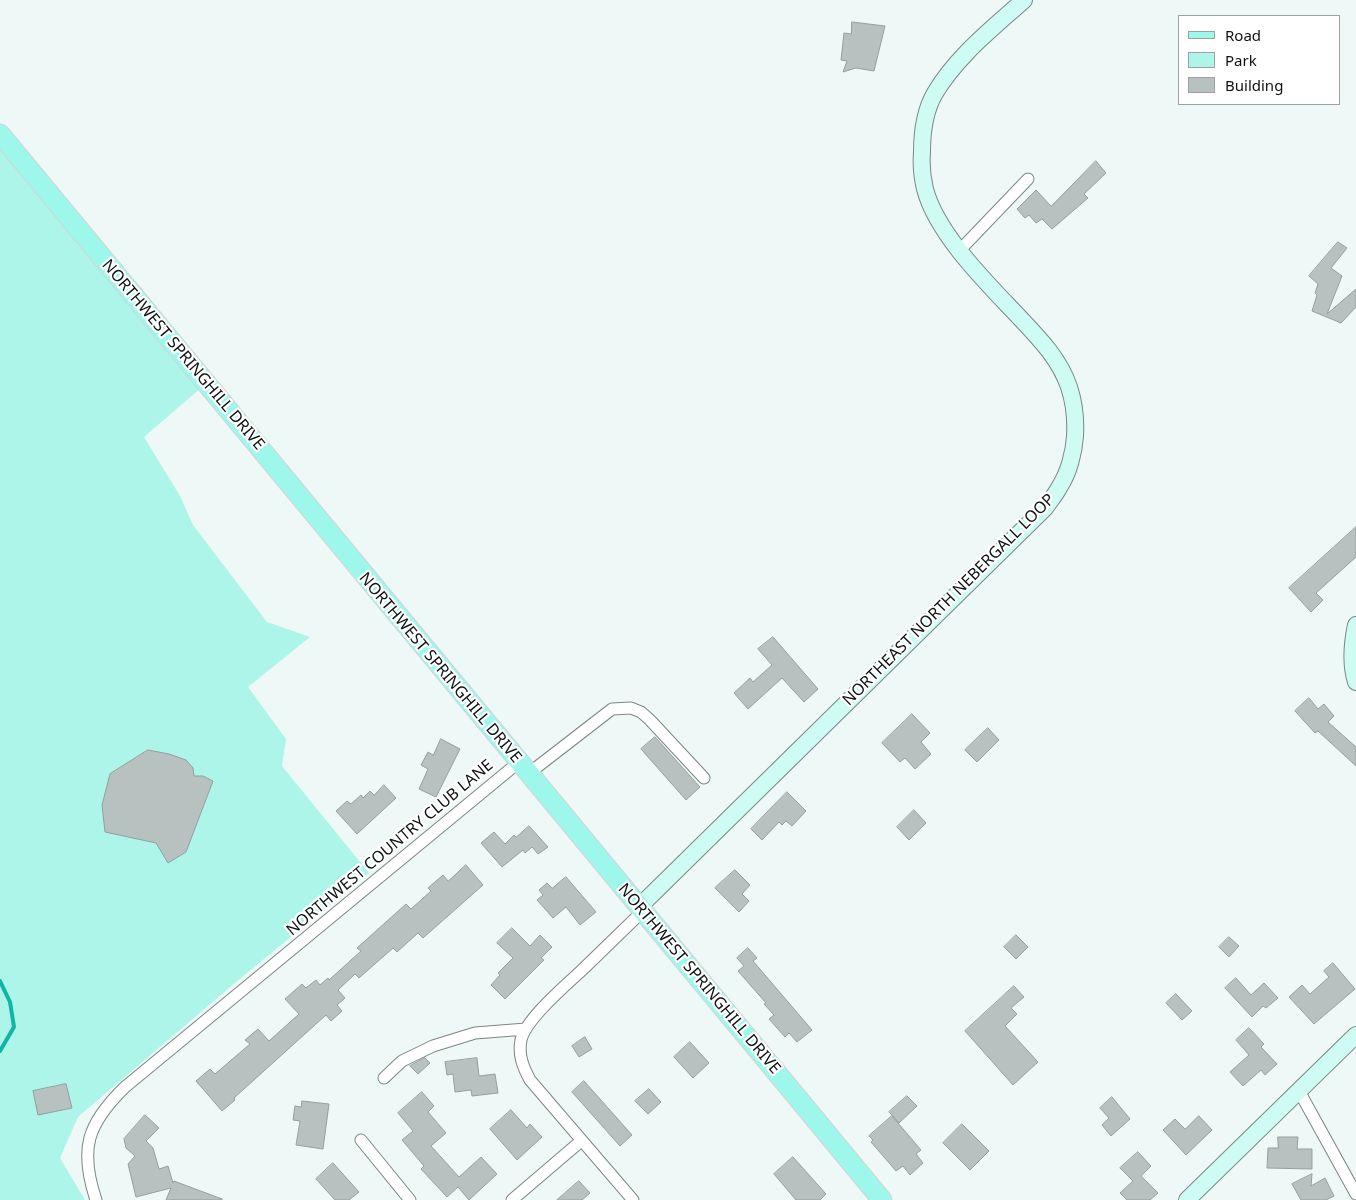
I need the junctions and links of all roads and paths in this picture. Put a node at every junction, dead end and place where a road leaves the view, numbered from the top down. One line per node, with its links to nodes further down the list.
1 (1024, 0): 4 (street, NORTHEAST NORTH NEBERGALL LOOP)
2 (0, 134): 7 (main road, NORTHWEST SPRINGHILL DRIVE)
3 (1028, 179): 4 (street)
4 (959, 251): 9 (street, NORTHEAST NORTH NEBERGALL LOOP)
5 (1356, 625): 6 (street)
6 (1356, 682)
7 (523, 768): 8 (street, NORTHWEST COUNTRY CLUB LANE); 9 (main road, NORTHWEST SPRINGHILL DRIVE); 17 (street, NORTHWEST COUNTRY CLUB LANE)
8 (704, 778)
9 (641, 909): 10 (street); 21 (main road, NORTHWEST SPRINGHILL DRIVE)
10 (526, 1028): 12 (street); 15 (street)
11 (1356, 1035): 13 (street)
12 (384, 1078)
13 (1299, 1091): 16 (street); 22 (street)
14 (361, 1140): 18 (street)
15 (581, 1141): 19 (street); 20 (street)
16 (1356, 1194)
17 (96, 1200)
18 (410, 1200)
19 (512, 1200)
20 (633, 1200)
21 (882, 1200)
22 (1187, 1200)

